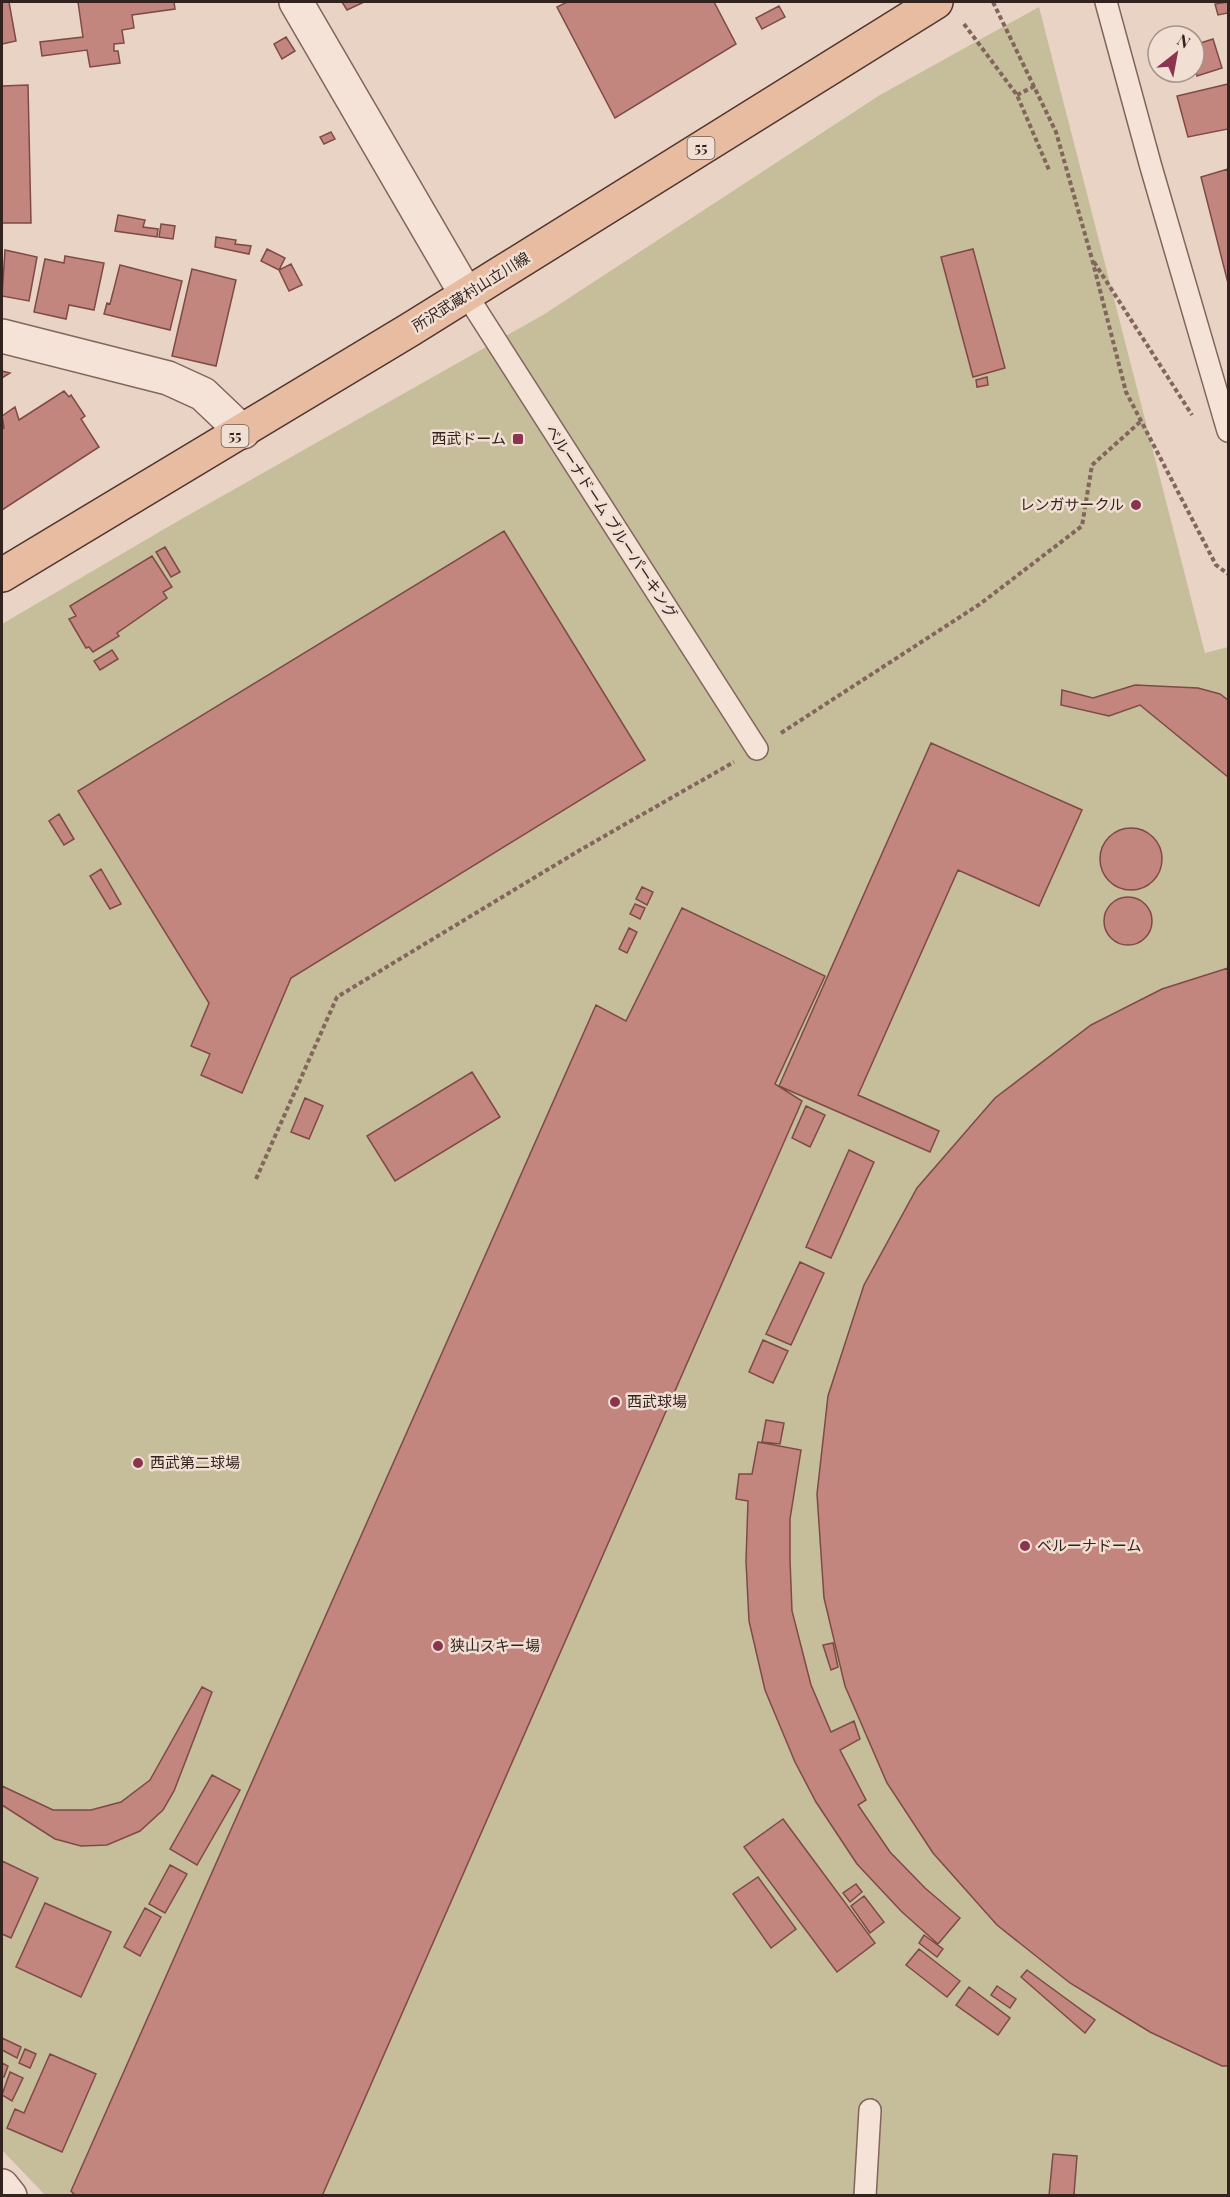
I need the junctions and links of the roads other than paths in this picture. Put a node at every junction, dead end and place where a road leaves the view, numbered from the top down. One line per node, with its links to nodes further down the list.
1 (297, 2): 4 (street)
2 (936, 2): 4 (main road, 所沢武蔵村山立川線 / 55)
3 (1106, 2): 6 (lane)
4 (466, 294): 7 (main road, 所沢武蔵村山立川線 / 55); 9 (lane, ベルーナドーム ブルーパーキング)
5 (2, 336): 7 (street)
6 (1228, 431)
7 (243, 432): 8 (main road, 所沢武蔵村山立川線 / 55)
8 (2, 575)
9 (757, 749)
10 (870, 2110): 13 (lane)
11 (2, 2186): 12 (street)
12 (10, 2196)
13 (865, 2196)

